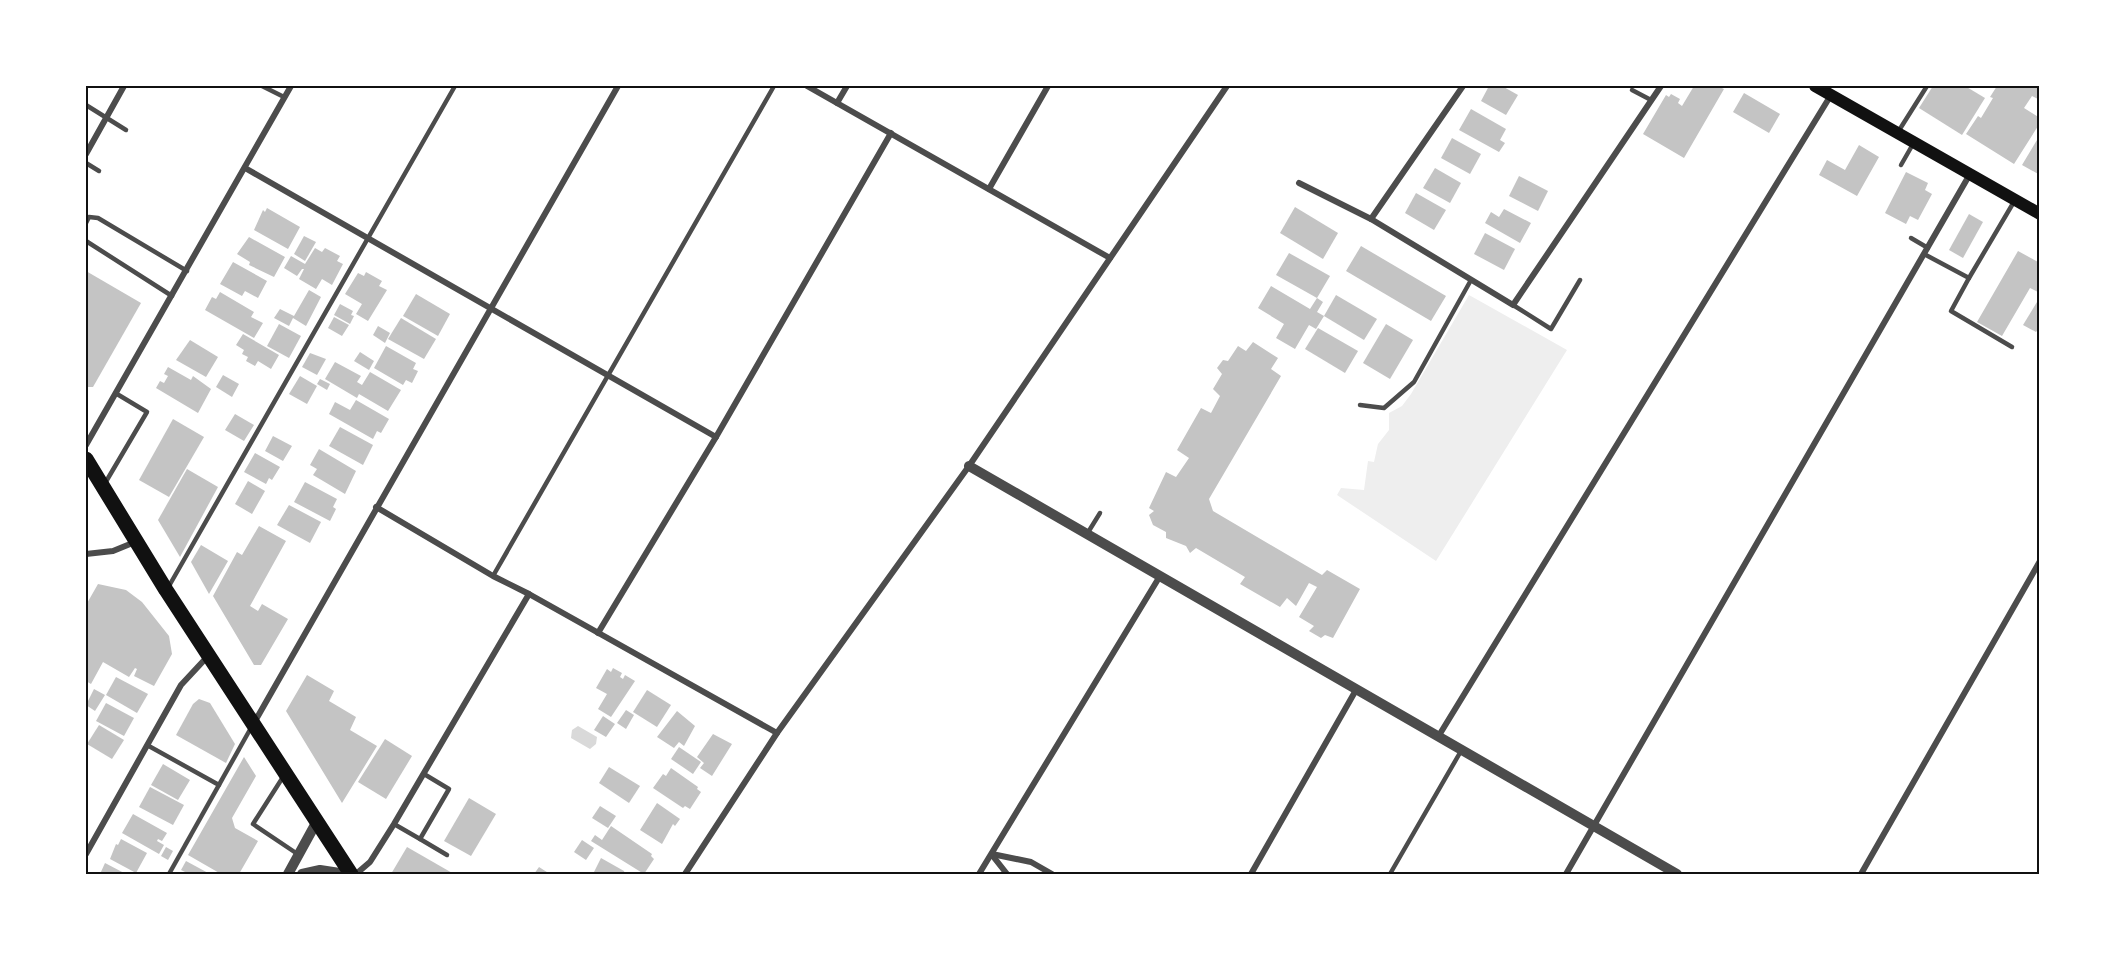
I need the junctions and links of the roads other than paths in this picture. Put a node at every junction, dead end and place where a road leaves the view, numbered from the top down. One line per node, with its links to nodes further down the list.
1 (124, 86): 21 (street)
2 (262, 86): 17 (lane)
3 (291, 86): 17 (street)
4 (455, 86): 39 (lane)
5 (618, 86): 49 (street)
6 (774, 86): 51 (lane)
7 (807, 86): 19 (street)
8 (847, 86): 19 (street)
9 (1048, 86): 33 (street)
10 (1227, 86): 42 (street)
11 (1463, 86): 36 (street)
12 (1661, 86): 18 (street)
13 (1815, 86): 16 (main road)
14 (1927, 86): 24 (lane)
15 (1632, 90): 18 (lane)
16 (1831, 95): 24 (main road); 74 (street)
17 (284, 97): 29 (street)
18 (1651, 100): 48 (street)
19 (837, 103): 23 (street)
20 (86, 105): 21 (lane)
21 (106, 119): 22 (lane); 26 (street)
22 (126, 130)
23 (891, 133): 33 (street); 54 (street)
24 (1898, 133): 25 (main road)
25 (1914, 142): 28 (lane); 31 (main road)
26 (86, 154)
27 (86, 163): 30 (lane)
28 (1901, 165)
29 (245, 168): 39 (street); 43 (street)
30 (99, 171)
31 (1970, 174): 34 (main road); 41 (street)
32 (1299, 183): 36 (street)
33 (989, 189): 42 (street)
34 (2015, 200): 35 (main road); 44 (lane)
35 (2040, 214)
36 (1371, 219): 45 (street)
37 (86, 223): 43 (lane)
38 (1911, 238): 41 (lane)
39 (367, 239): 49 (street); 67 (lane)
40 (86, 241): 47 (lane)
41 (1926, 251): 44 (lane); 82 (street)
42 (1110, 258): 57 (street)
43 (187, 271): 47 (street)
44 (1969, 278): 50 (lane)
45 (1471, 280): 48 (street); 53 (lane)
46 (1580, 280): 48 (lane)
47 (172, 296): 52 (street)
48 (1513, 305)
49 (491, 308): 51 (street); 59 (street)
50 (2012, 347)
51 (608, 375): 54 (street); 65 (lane)
52 (117, 394): 55 (street); 58 (lane)
53 (1360, 405)
54 (716, 437): 69 (street)
55 (86, 445)
56 (86, 459): 58 (main road)
57 (969, 466): 61 (street); 73 (street)
58 (103, 488): 62 (main road)
59 (376, 507): 65 (street); 72 (street)
60 (1100, 513): 61 (lane)
61 (1087, 534): 66 (street)
62 (136, 541): 63 (street); 67 (main road)
63 (86, 554)
64 (2040, 561): 102 (street)
65 (493, 576): 68 (street)
66 (1160, 576): 71 (street); 85 (street)
67 (166, 590): 70 (main road)
68 (529, 594): 69 (street); 78 (street)
69 (598, 633): 73 (street)
70 (209, 655): 72 (main road); 75 (street)
71 (1356, 690): 74 (street); 98 (street)
72 (253, 724): 77 (main road); 79 (lane)
73 (777, 733): 94 (street)
74 (1438, 737): 76 (street)
75 (147, 745): 79 (lane); 84 (street)
76 (1461, 751): 82 (street); 99 (lane)
77 (285, 774): 80 (main road); 86 (lane)
78 (423, 774): 81 (street); 83 (lane)
79 (219, 785): 88 (lane)
80 (316, 823): 86 (street); 92 (main road)
81 (394, 824): 83 (lane); 93 (street)
82 (1593, 827): 100 (street); 101 (street)
83 (420, 839): 87 (lane)
84 (86, 854)
85 (992, 854): 95 (street); 96 (street); 97 (street)
86 (299, 855): 89 (street)
87 (447, 855)
88 (169, 874)
89 (288, 874)
90 (302, 874): 91 (street)
91 (346, 874)
92 (351, 874)
93 (356, 874)
94 (685, 874)
95 (978, 874)
96 (1007, 874)
97 (1052, 874)
98 (1251, 874)
99 (1390, 874)
100 (1566, 874)
101 (1677, 874)
102 (1862, 874)

